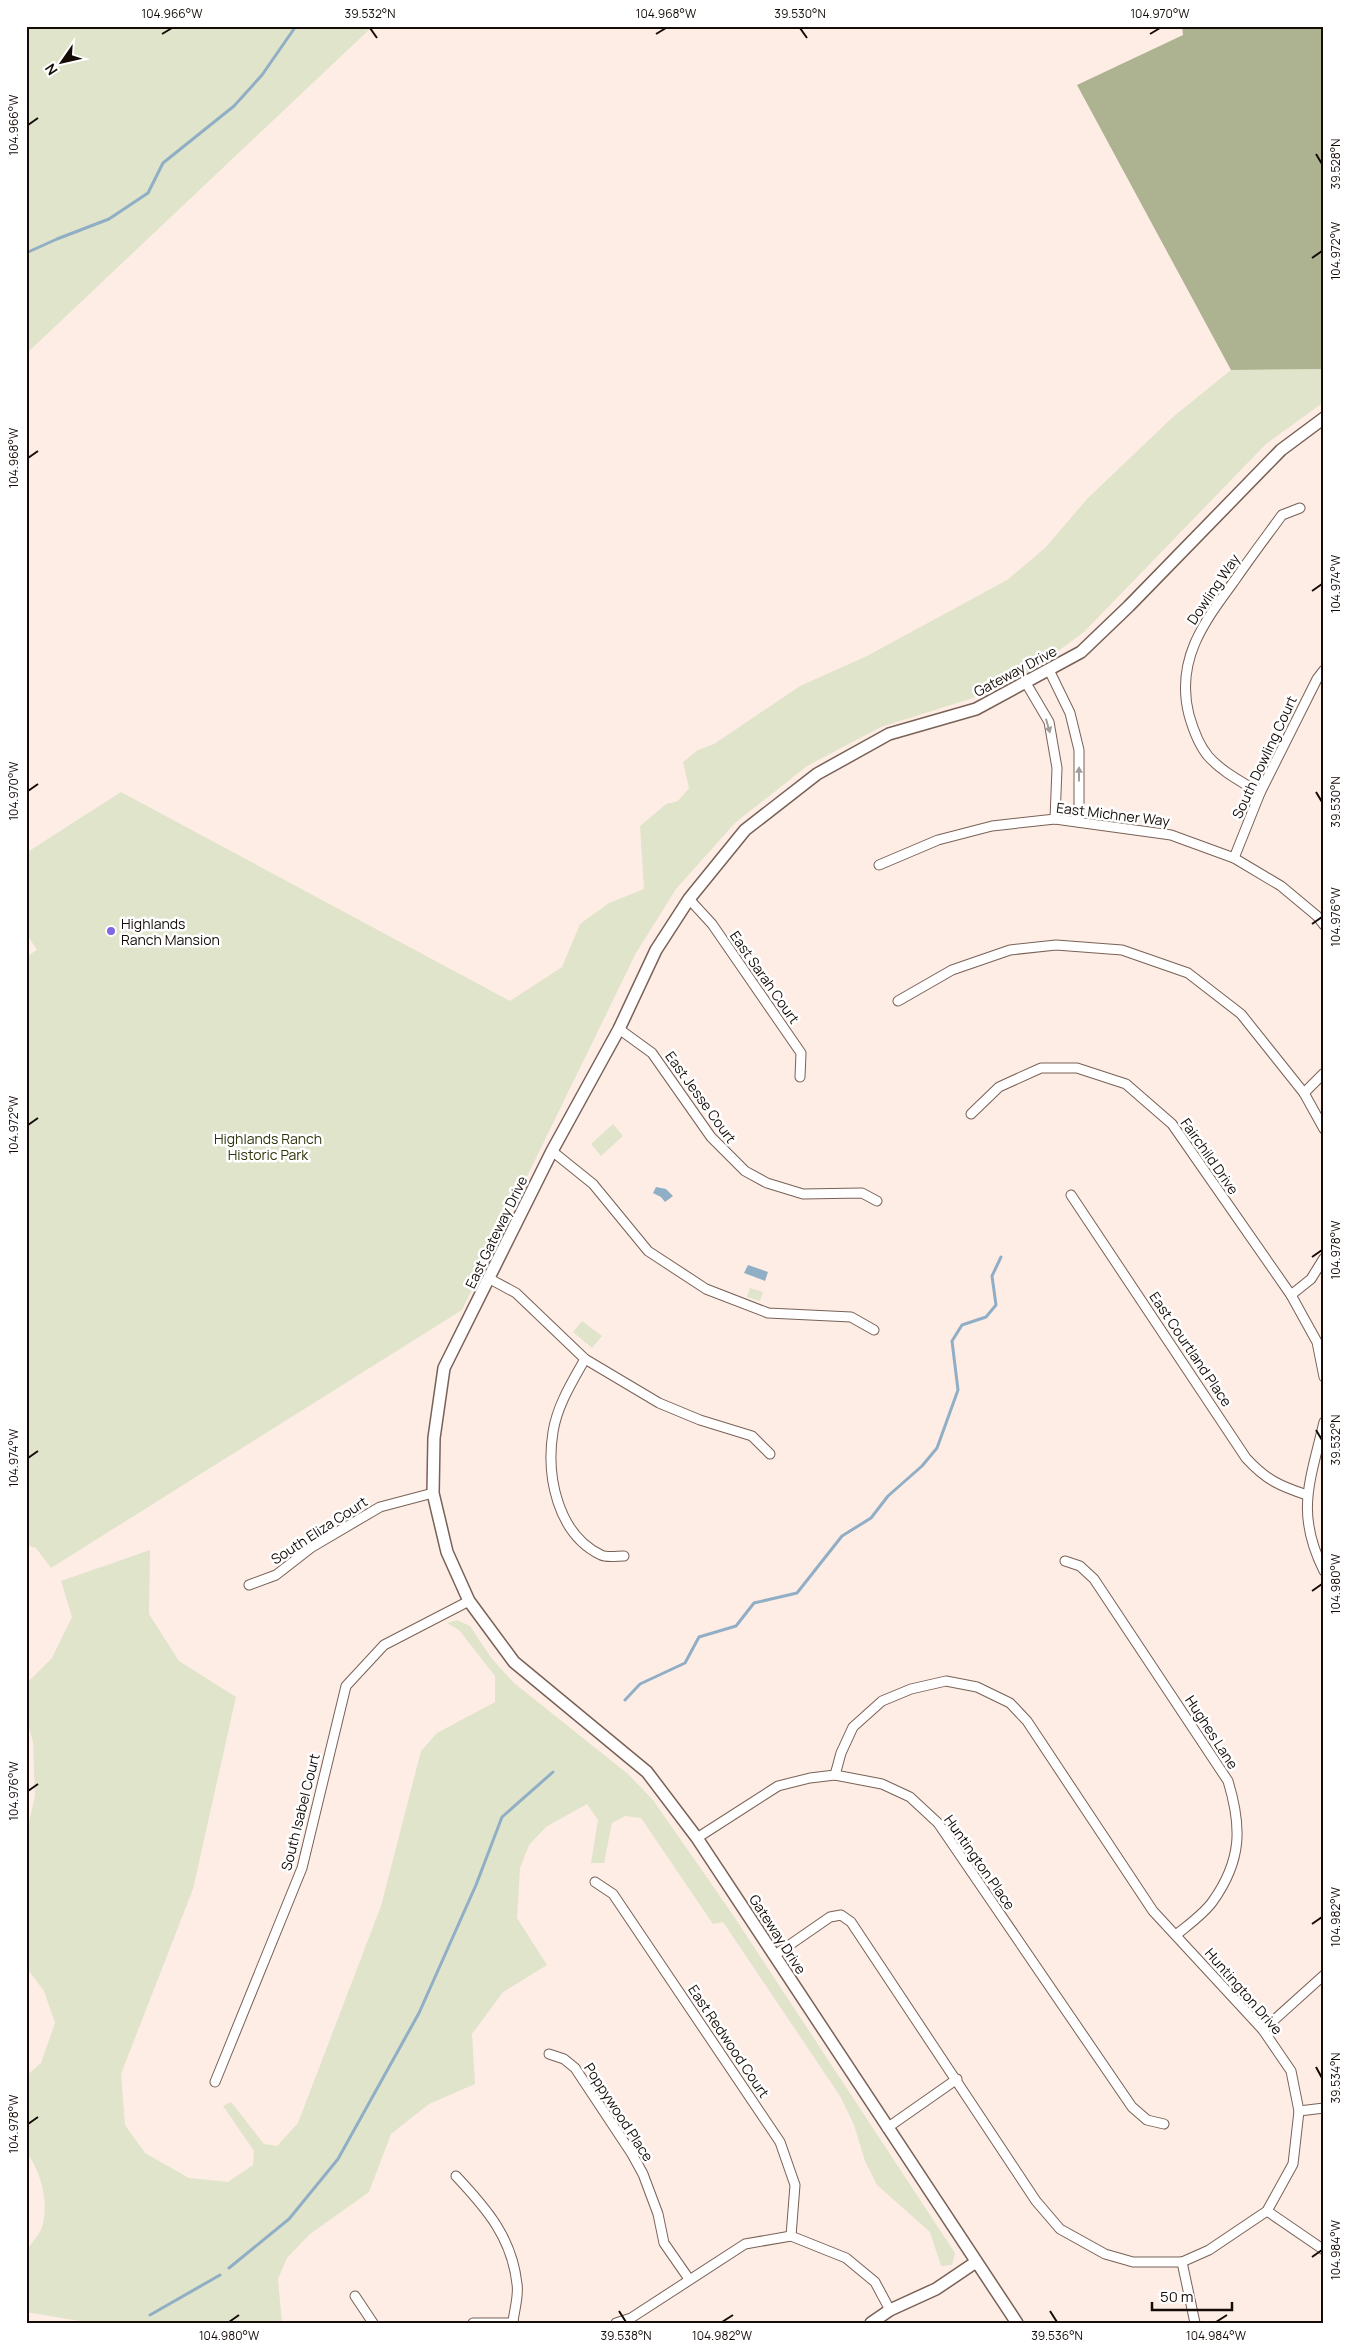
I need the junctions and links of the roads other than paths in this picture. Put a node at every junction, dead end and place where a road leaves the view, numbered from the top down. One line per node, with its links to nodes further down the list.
1 (1324, 418): 3 (street, Gateway Drive)
2 (1300, 508): 6 (street, Dowling Way)
3 (1048, 670): 5 (street, Gateway Drive); 8 (street, one-way to 3)
4 (1324, 670): 6 (street, South Dowling Court)
5 (1026, 683): 7 (street, one-way to 7); 11 (street, Gateway Drive)
6 (1260, 793): 9 (street, South Dowling Court)
7 (1055, 819): 8 (street, East Michner Way); 10 (street, East Michner Way)
8 (1079, 822): 9 (street, East Michner Way)
9 (1234, 858): 12 (street, East Michner Way)
10 (879, 865)
11 (690, 898): 14 (street, East Gateway Drive); 16 (street, East Sarah Court)
12 (1324, 925)
13 (898, 1002): 17 (street)
14 (618, 1029): 20 (street, East Gateway Drive); 22 (street, East Jesse Court)
15 (1324, 1072): 17 (street)
16 (800, 1077)
17 (1304, 1093): 19 (street)
18 (971, 1114): 25 (street, Fairchild Drive)
19 (1324, 1129)
20 (552, 1150): 24 (street, East Gateway Drive); 26 (street)
21 (1071, 1195): 32 (street, East Courtland Place)
22 (876, 1201)
23 (1324, 1258): 25 (street)
24 (490, 1279): 27 (street); 31 (street, East Gateway Drive)
25 (1291, 1295): 28 (street, Fairchild Drive)
26 (874, 1330)
27 (586, 1359): 30 (street); 33 (street)
28 (1324, 1377)
29 (1324, 1422): 32 (street)
30 (770, 1454)
31 (433, 1493): 36 (street, South Eliza Court); 37 (street, East Gateway Drive)
32 (1307, 1495): 35 (street)
33 (624, 1556)
34 (1065, 1561): 41 (street, Hughes Lane)
35 (1324, 1571)
36 (249, 1585)
37 (469, 1601): 39 (street, Gateway Drive); 47 (street, South Isabel Court)
38 (835, 1776): 39 (street, Huntington Place); 41 (street, Huntington Drive); 50 (street, Huntington Place)
39 (697, 1838): 42 (street, Gateway Drive)
40 (595, 1882): 54 (street, East Redwood Court)
41 (1176, 1935): 44 (street, Huntington Drive)
42 (775, 1955): 46 (street, Huntington Drive); 51 (street, Gateway Drive)
43 (1324, 1975): 44 (street)
44 (1263, 2030): 49 (street, Huntington Drive)
45 (549, 2054): 58 (street, Poppywood Place)
46 (957, 2079): 51 (street); 57 (street, Huntington Drive)
47 (215, 2082)
48 (1324, 2108): 49 (street)
49 (1299, 2111): 53 (street, Huntington Drive)
50 (1164, 2124)
51 (887, 2128): 56 (street, Gateway Drive)
52 (456, 2176): 63 (street)
53 (1267, 2211): 55 (street); 57 (street, Huntington Drive)
54 (791, 2236): 58 (street); 60 (street)
55 (1324, 2250)
56 (976, 2262): 60 (street); 66 (street, Gateway Drive)
57 (1182, 2262): 67 (street)
58 (689, 2278): 64 (street)
59 (356, 2296): 61 (street)
60 (890, 2310): 65 (street)
61 (373, 2323)
62 (473, 2323): 63 (street)
63 (513, 2323)
64 (616, 2323)
65 (870, 2323)
66 (1017, 2323)
67 (1195, 2323)

